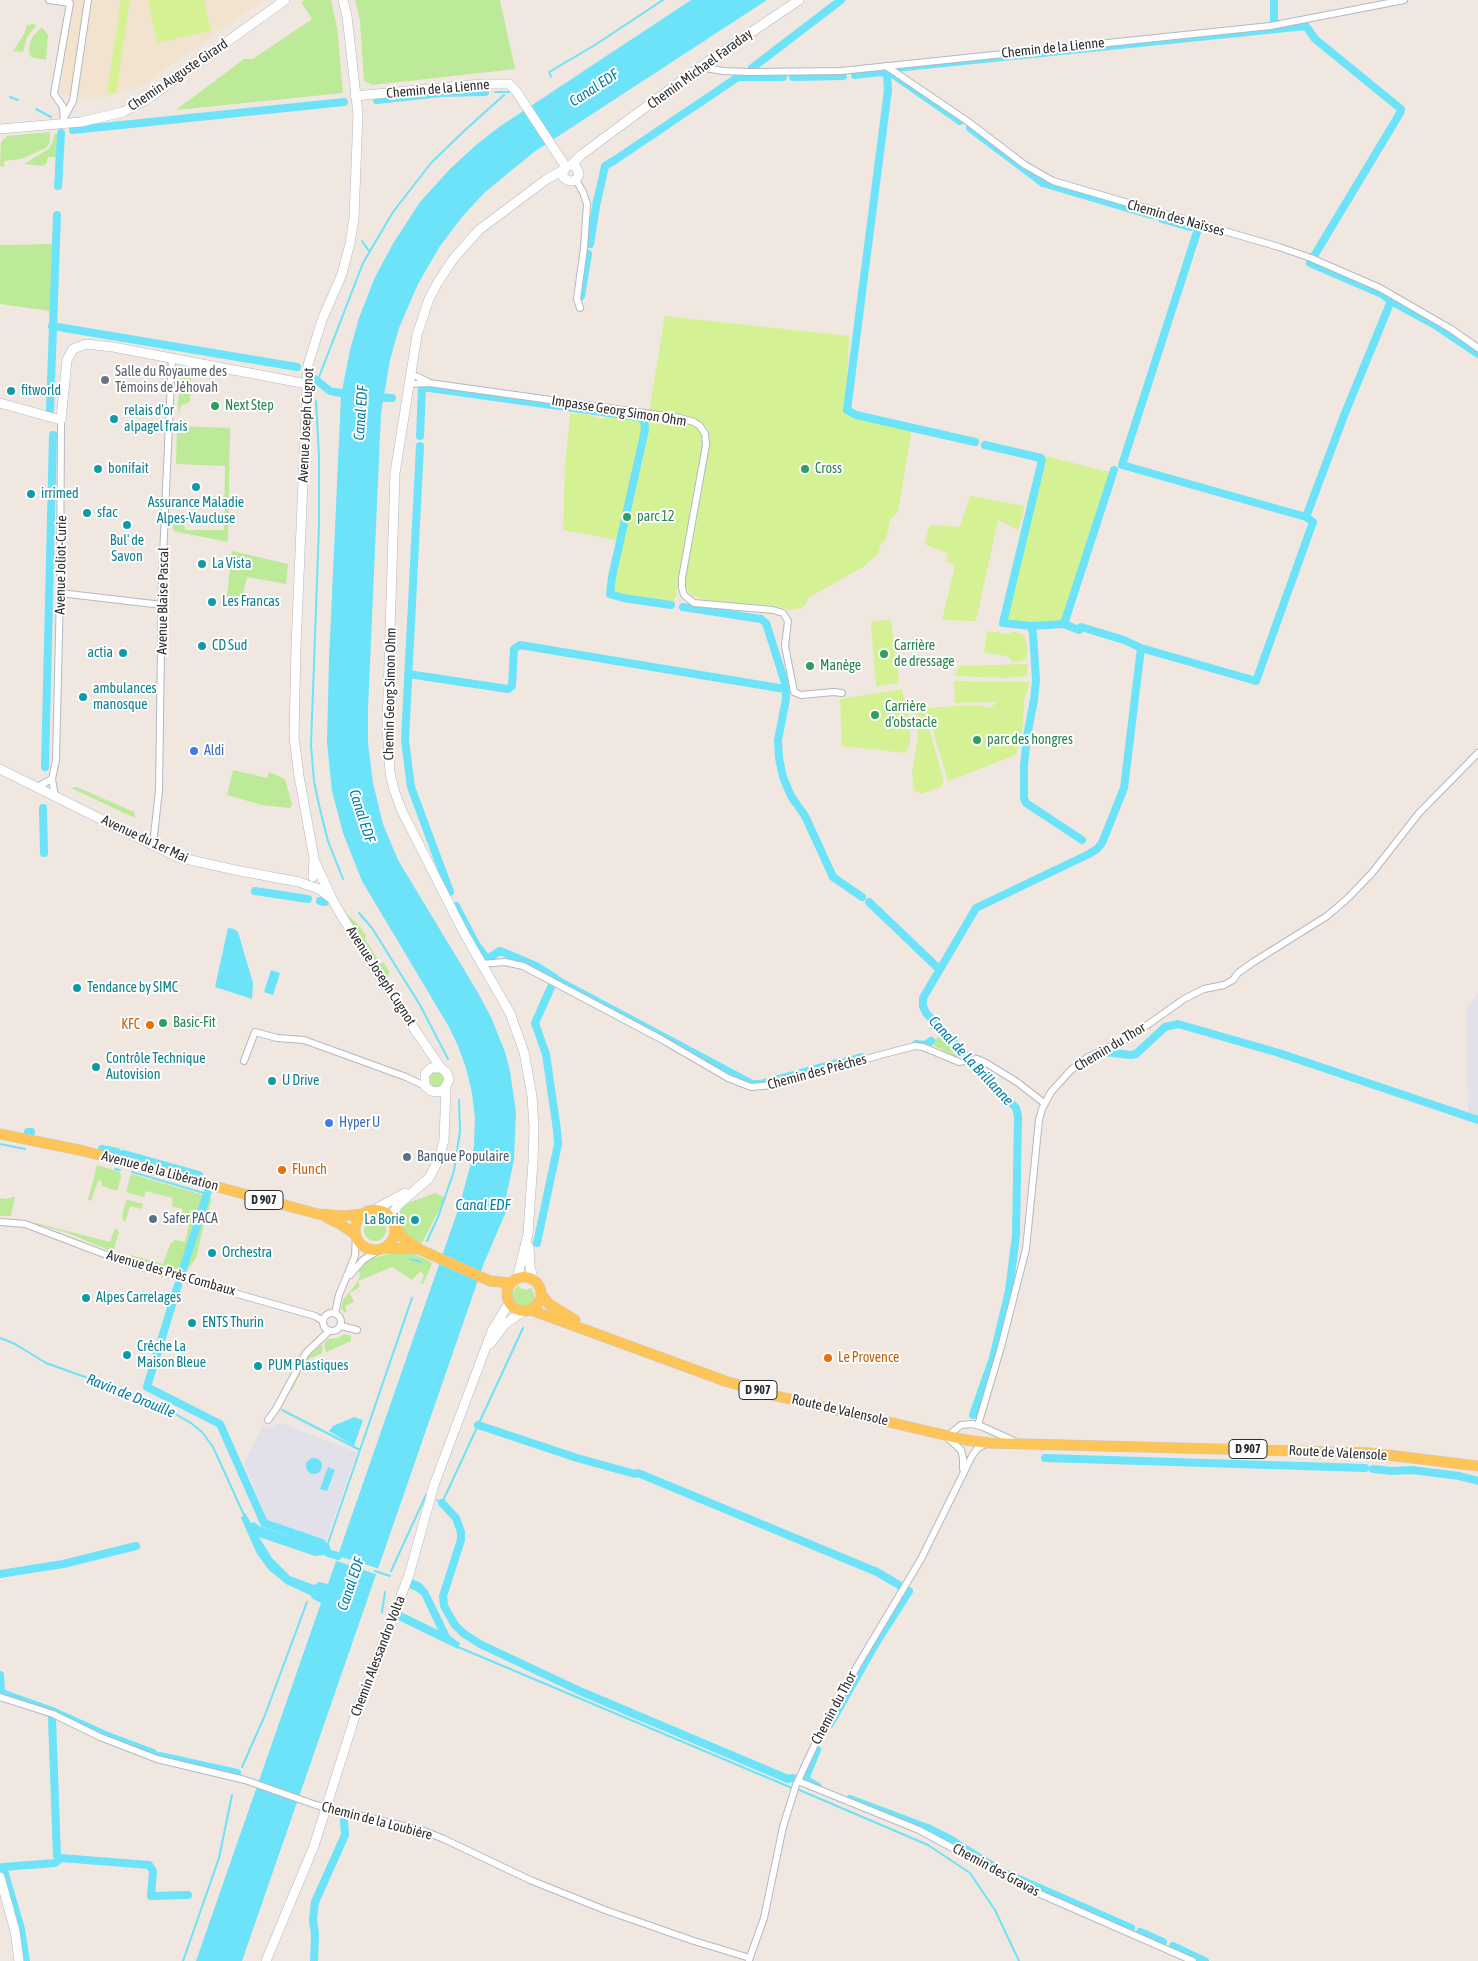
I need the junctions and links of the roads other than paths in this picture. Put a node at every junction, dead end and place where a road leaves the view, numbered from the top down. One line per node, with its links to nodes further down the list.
1 (49, 0): 10 (street)
2 (88, 0): 10 (street)
3 (285, 0): 10 (street, Chemin Auguste Girard)
4 (343, 0): 9 (street, Avenue Joseph Cugnot)
5 (799, 0): 8 (street, Chemin Michael Faraday)
6 (1404, 0): 7 (street, Chemin de la Lienne)
7 (886, 66): 8 (street, Chemin de la Lienne); 14 (street, Chemin des Naïsses)
8 (700, 67): 12 (street, Chemin Michael Faraday)
9 (356, 96): 12 (street, Chemin de la Lienne); 18 (street, Avenue Joseph Cugnot)
10 (64, 120): 11 (street, Chemin Auguste Girard)
11 (0, 129)
12 (570, 172): 13 (street); 16 (street, Chemin Georg Simon Ohm)
13 (580, 308)
14 (1478, 348)
15 (172, 357): 18 (street); 21 (street, Avenue Joliot-Curie); 23 (street, Avenue Blaise Pascal)
16 (410, 373): 17 (street, Impasse Georg Simon Ohm); 19 (street, Chemin Georg Simon Ohm)
17 (429, 383): 19 (street, Impasse Georg Simon Ohm); 24 (street, Impasse Georg Simon Ohm)
18 (307, 384): 31 (street, Avenue Joseph Cugnot)
19 (408, 384): 32 (street, Chemin Georg Simon Ohm)
20 (1, 403): 21 (street)
21 (61, 420): 22 (street, Avenue Joliot-Curie)
22 (60, 593): 23 (street); 27 (street, Avenue Joliot-Curie)
23 (162, 605): 30 (street, Avenue Blaise Pascal)
24 (842, 693)
25 (1478, 753): 41 (street, Chemin du Thor)
26 (0, 769): 28 (street, Avenue du 1er Mai)
27 (52, 779): 28 (street); 29 (street, Avenue Joliot-Curie)
28 (37, 787): 29 (street, Avenue du 1er Mai)
29 (56, 796): 30 (street, Avenue du 1er Mai)
30 (153, 845): 31 (street, Avenue du 1er Mai)
31 (317, 882): 33 (street, Avenue Joseph Cugnot)
32 (482, 964): 41 (street, Chemin des Prêches); 49 (street, Chemin Georg Simon Ohm)
33 (431, 1053): 35 (street, Avenue Joseph Cugnot); 36 (street)
34 (244, 1061): 37 (street)
35 (441, 1068): 36 (street); 39 (street)
36 (428, 1071): 37 (street); 38 (street)
37 (409, 1078): 38 (street)
38 (424, 1086): 40 (street)
39 (446, 1087): 40 (street); 42 (street)
40 (434, 1092): 42 (street)
41 (1044, 1103): 72 (street, Chemin du Thor)
42 (445, 1122): 44 (street)
43 (0, 1134): 46 (main road, Avenue de la Libération / D 907)
44 (435, 1167): 45 (street); 48 (street)
45 (368, 1212): 46 (main road, Avenue de la Libération / D 907); 48 (main road); 50 (main road)
46 (318, 1214): 50 (main road, Avenue de la Libération / D 907)
47 (0, 1222): 62 (street, Avenue des Près Combaux)
48 (394, 1224): 51 (main road); 52 (main road)
49 (528, 1234): 55 (street, Chemin Georg Simon Ohm); 56 (street, Chemin Georg Simon Ohm)
50 (356, 1235): 51 (main road); 53 (street)
51 (381, 1249): 52 (main road); 53 (street)
52 (421, 1250): 54 (main road)
53 (347, 1278): 60 (street)
54 (490, 1280): 55 (main road); 58 (main road)
55 (514, 1281): 56 (main road); 58 (main road)
56 (534, 1281): 57 (main road)
57 (541, 1294): 59 (main road); 67 (main road, Route de Valensole / D 907)
58 (508, 1300): 59 (main road); 68 (street, Chemin Alessandro Volta)
59 (527, 1311): 67 (main road, Route de Valensole / D 907); 68 (street, Chemin Alessandro Volta)
60 (335, 1313): 61 (street); 64 (street)
61 (327, 1315): 62 (street, Avenue des Près Combaux); 63 (street)
62 (315, 1316): 63 (street, Avenue des Près Combaux)
63 (323, 1322): 66 (street)
64 (340, 1326): 65 (street); 66 (street)
65 (357, 1330)
66 (329, 1331): 69 (street)
67 (605, 1336): 73 (main road, Route de Valensole / D 907)
68 (485, 1350): 80 (street, Chemin Alessandro Volta)
69 (286, 1390): 70 (street); 71 (street)
70 (293, 1394)
71 (268, 1420)
72 (978, 1425): 73 (street); 74 (street)
73 (947, 1435): 74 (main road, Route de Valensole / D 907); 75 (main road, Route de Valensole / D 907); 77 (street)
74 (1018, 1442): 75 (main road, Route de Valensole / D 907); 76 (main road, Route de Valensole / D 907)
75 (989, 1443): 77 (street, Chemin du Thor)
76 (1478, 1466)
77 (963, 1472): 79 (street, Chemin du Thor)
78 (0, 1697): 80 (street, Chemin de la Loubière)
79 (797, 1783): 82 (street, Chemin du Thor); 85 (street, Chemin des Gravas)
80 (328, 1808): 82 (street, Chemin de la Loubière); 84 (street, Chemin Alessandro Volta)
81 (0, 1877): 83 (street)
82 (749, 1959)
83 (19, 1961)
84 (266, 1961)
85 (1192, 1961)

